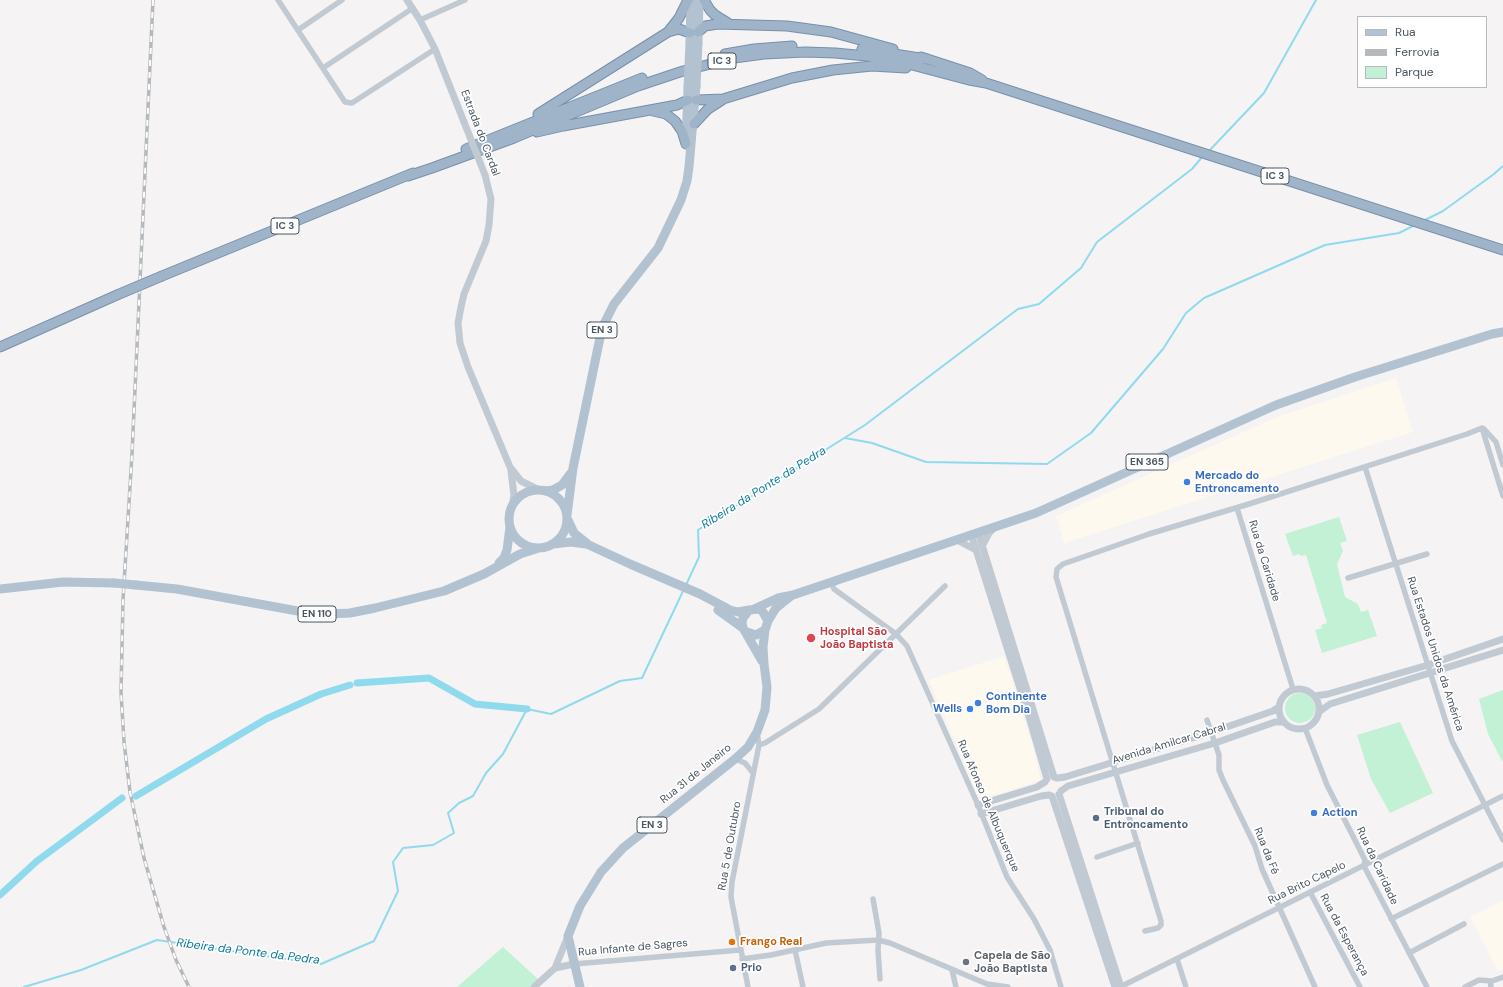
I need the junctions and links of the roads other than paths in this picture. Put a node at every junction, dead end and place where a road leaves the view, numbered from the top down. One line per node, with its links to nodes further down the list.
1 (278, 0): 12 (street)
2 (342, 0): 12 (street)
3 (407, 0): 9 (street, Estrada do Cardal)
4 (465, 0): 10 (street)
5 (688, 0): 13 (highway)
6 (692, 0): 14 (main road, EN 3)
7 (699, 0): 14 (main road, EN 3)
8 (704, 0): 11 (highway)
9 (413, 8): 10 (street, Estrada do Cardal); 17 (street)
10 (420, 20): 15 (street, Estrada do Cardal)
11 (730, 24): 14 (highway); 16 (highway)
12 (298, 30): 17 (street)
13 (668, 32): 14 (highway); 24 (highway)
14 (694, 33): 21 (main road, EN 3, bridge)
15 (435, 49): 17 (street); 33 (street, Estrada do Cardal, bridge)
16 (926, 59): 19 (highway, IC 3); 24 (highway, IC 3)
17 (323, 68)
18 (941, 72): 19 (highway, IC 3); 20 (highway); 25 (highway, IC 3)
19 (986, 83): 29 (highway, IC 3)
20 (723, 99): 21 (highway); 23 (highway)
21 (692, 100): 22 (highway); 23 (main road, EN 3); 26 (main road, EN 3)
22 (652, 110): 25 (highway); 26 (highway)
23 (694, 124): 28 (main road, EN 3)
24 (518, 127): 27 (highway, IC 3)
25 (514, 138): 27 (highway, IC 3)
26 (686, 144): 28 (main road, EN 3)
27 (408, 176): 31 (highway, IC 3, bridge)
28 (676, 210): 36 (main road, EN 3)
29 (1503, 250)
30 (1503, 332): 43 (main road, EN 365)
31 (0, 347)
32 (1482, 428): 34 (street); 35 (street); 38 (street)
33 (508, 462): 37 (street); 39 (street)
34 (1503, 465)
35 (1366, 467): 40 (street); 51 (street, Rua Estados Unidos da América)
36 (573, 468): 37 (main road, EN 3); 41 (main road, EN 3)
37 (542, 491): 39 (main road, EN 3); 41 (main road, EN 3)
38 (1503, 496)
39 (512, 507): 42 (main road)
40 (1237, 508): 69 (street, Rua da Caridade); 81 (street)
41 (567, 516): 46 (main road, EN 3); 47 (main road, EN 3)
42 (510, 526): 48 (main road); 52 (main road)
43 (996, 526): 44 (main road, EN 365); 49 (street)
44 (975, 533): 45 (main road, EN 365); 49 (street)
45 (957, 540): 49 (street); 54 (main road, EN 365)
46 (552, 545): 47 (main road, EN 3); 48 (main road, EN 3)
47 (589, 545): 58 (main road, EN 3)
48 (539, 548): 52 (main road)
49 (979, 548): 84 (street)
50 (1427, 554): 51 (street)
51 (1396, 563): 53 (street); 67 (street, Rua Estados Unidos da América)
52 (492, 570): 56 (main road, EN 110, bridge)
53 (1348, 578)
54 (830, 582): 57 (main road, EN 365); 63 (street, Rua Afonso de Albuquerque)
55 (945, 586): 63 (street)
56 (0, 588)
57 (793, 595): 59 (main road, EN 365); 60 (main road, EN 365)
58 (698, 596): 59 (main road, EN 3); 61 (main road, EN 3)
59 (751, 610): 60 (main road); 61 (main road)
60 (768, 621): 62 (main road, EN 3)
61 (745, 630): 62 (main road); 66 (main road, EN 3)
62 (765, 630): 66 (main road, EN 3)
63 (896, 634): 79 (street); 87 (street, Rua Afonso de Albuquerque)
64 (1503, 639): 67 (street)
65 (1503, 650): 68 (street)
66 (764, 664): 76 (main road, EN 3)
67 (1428, 665): 68 (street, Rua Estados Unidos da América); 70 (street)
68 (1430, 673): 72 (street); 88 (street, Rua Estados Unidos da América)
69 (1293, 689): 70 (street); 71 (street)
70 (1315, 696): 72 (street)
71 (1279, 707): 74 (street); 77 (street, Avenida Amilcar Cabral)
72 (1320, 711): 75 (street)
73 (1207, 720): 77 (street, Rua da Fé)
74 (1284, 722): 75 (street); 78 (street, Avenida Amilcar Cabral)
75 (1305, 728): 94 (street, Rua da Caridade)
76 (757, 732): 79 (street, Rua 5 de Outubro); 80 (main road, Rua 31 de Janeiro / EN 3)
77 (1212, 732): 78 (street, Rua da Fé); 81 (street, Avenida Amilcar Cabral)
78 (1215, 742): 82 (street, Avenida Amilcar Cabral); 97 (street, Rua da Fé)
79 (759, 745): 83 (street, Rua 5 de Outubro)
80 (735, 760): 83 (street); 101 (main road, Rua 31 de Janeiro / EN 3)
81 (1113, 763): 82 (street); 84 (street, Avenida Amilcar Cabral)
82 (1116, 772): 85 (street, Avenida Amilcar Cabral); 91 (street)
83 (753, 773): 103 (street, Rua 5 de Outubro)
84 (1051, 779): 85 (street); 85 (street); 87 (street, Avenida Amilcar Cabral)
85 (1055, 794): 89 (street, Avenida Amilcar Cabral); 122 (street); 123 (street)
86 (1503, 796): 88 (street, Rua Brito Capelo)
87 (978, 805): 89 (street, Rua Afonso de Albuquerque)
88 (1486, 805): 90 (street, Rua Estados Unidos da América); 94 (street, Rua Brito Capelo)
89 (981, 814): 121 (street, Rua Afonso de Albuquerque)
90 (1503, 840)
91 (1138, 843): 92 (street); 100 (street)
92 (1097, 857)
93 (1503, 864): 98 (street)
94 (1364, 866): 95 (street, Rua Brito Capelo); 98 (street, Rua da Caridade)
95 (1310, 892): 97 (street, Rua Brito Capelo); 126 (street, Rua da Esperança)
96 (873, 899): 102 (street)
97 (1280, 907): 107 (street, Rua Brito Capelo); 125 (street, Rua da Fé)
98 (1391, 919): 105 (street, Rua da Caridade)
99 (1464, 924): 105 (street)
100 (1144, 932)
101 (568, 936): 108 (main road); 109 (street, Rua 31 de Janeiro)
102 (878, 940): 104 (street); 110 (street); 112 (street)
103 (740, 950): 106 (street, Rua 5 de Outubro); 108 (street, Rua Infante de Sagres)
104 (795, 950): 106 (street); 118 (street)
105 (1409, 953): 127 (street, Rua da Caridade)
106 (742, 958): 117 (street, Rua 5 de Outubro)
107 (1177, 959): 123 (street, Rua Brito Capelo); 124 (street)
108 (574, 964): 109 (street, Rua Infante de Sagres); 116 (main road)
109 (555, 968): 115 (street)
110 (952, 970): 114 (street); 119 (street)
111 (1503, 977): 113 (street)
112 (880, 979)
113 (1490, 981): 128 (street); 129 (street)
114 (987, 986): 120 (street)
115 (534, 987)
116 (580, 987)
117 (748, 987)
118 (804, 987)
119 (956, 987)
120 (1008, 987)
121 (1060, 987)
122 (1115, 987)
123 (1120, 987)
124 (1186, 987)
125 (1315, 987)
126 (1360, 987)
127 (1427, 987)
128 (1465, 987)
129 (1490, 987)

